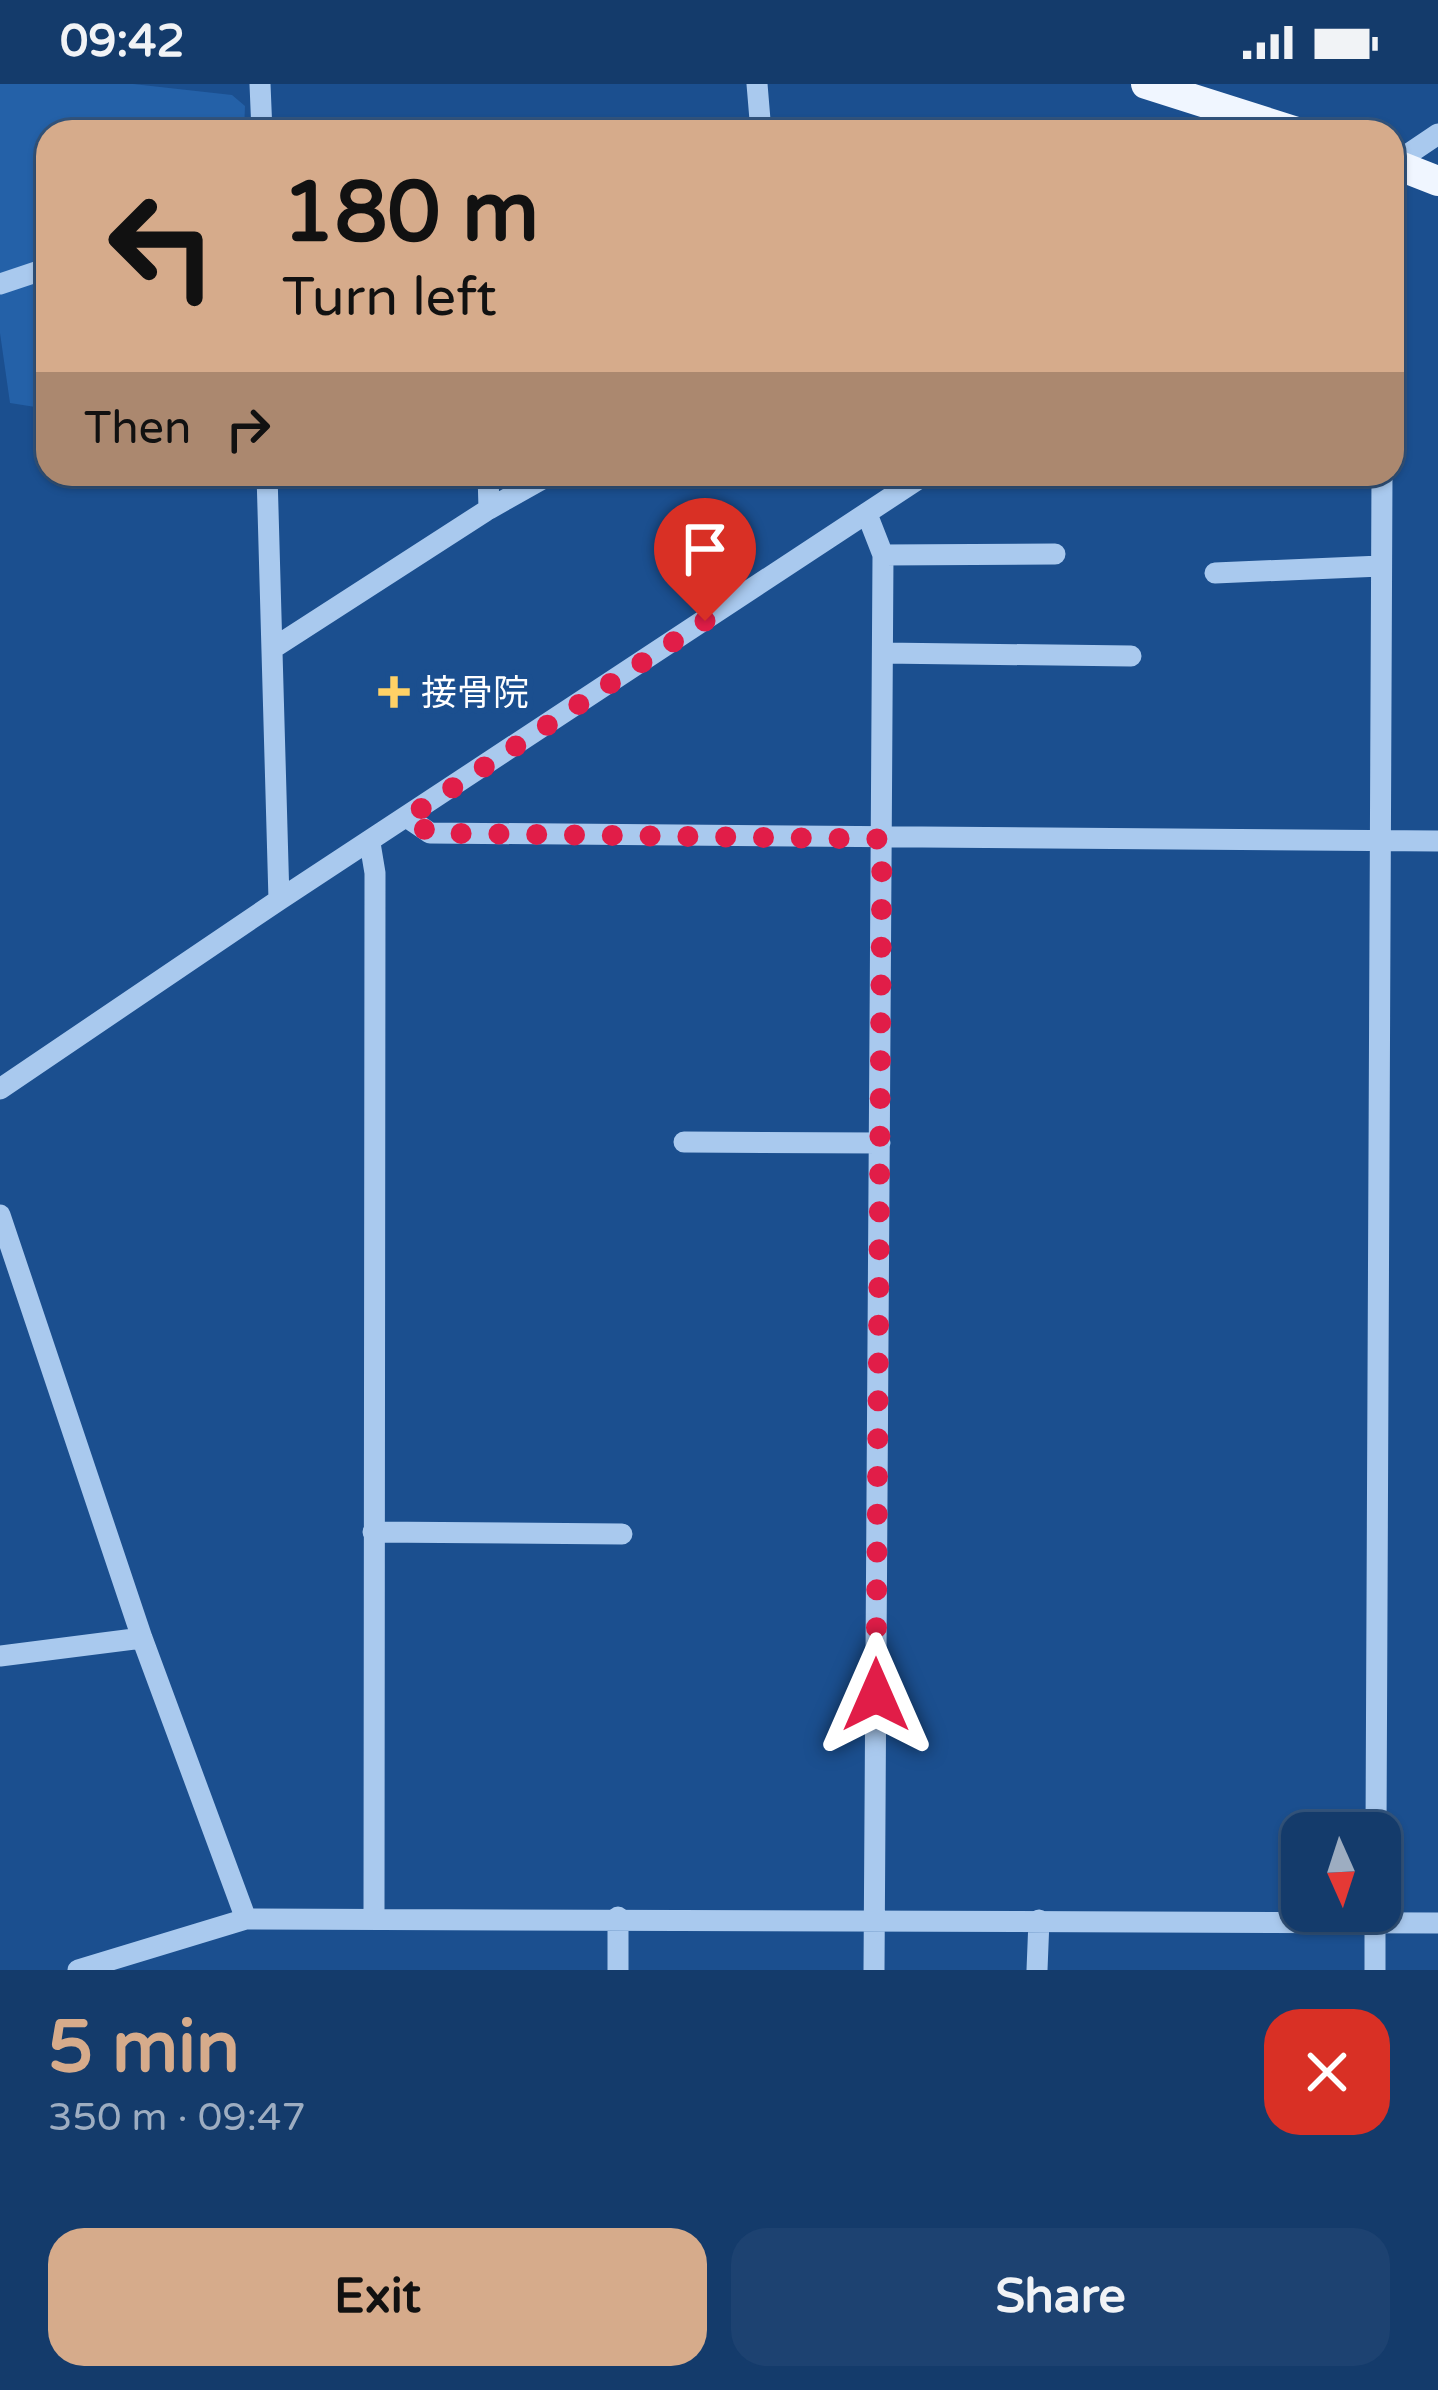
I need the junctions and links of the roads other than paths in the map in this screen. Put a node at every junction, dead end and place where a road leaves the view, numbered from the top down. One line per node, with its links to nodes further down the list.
1 (260, 84): 4 (street)
2 (757, 84): 5 (street)
3 (1145, 84): 6 (main road)
4 (262, 120)
5 (759, 120)
6 (1259, 120)
7 (1438, 134): 8 (street)
8 (1404, 158)
9 (1404, 170): 10 (main road)
10 (1438, 181)
11 (36, 272): 12 (street)
12 (0, 284)
13 (268, 486): 24 (street)
14 (488, 486): 18 (street)
15 (530, 486): 18 (street)
16 (902, 486): 19 (street)
17 (1382, 486): 22 (street)
18 (489, 509): 24 (street)
19 (867, 514): 21 (street); 27 (street)
20 (1055, 554): 21 (street)
21 (883, 555): 25 (street)
22 (1381, 566): 23 (street); 29 (street)
23 (1215, 573)
24 (275, 647): 32 (street)
25 (883, 653): 26 (street); 28 (street)
26 (1132, 656)
27 (407, 818): 28 (street); 31 (street)
28 (882, 839): 29 (street); 35 (street)
29 (1383, 841): 30 (street); 41 (street)
30 (1438, 841)
31 (370, 843): 32 (street); 37 (street)
32 (279, 900): 33 (street)
33 (0, 1089)
34 (684, 1142): 35 (street)
35 (880, 1143): 46 (street)
36 (0, 1215): 39 (street)
37 (373, 1532): 38 (street); 44 (street)
38 (622, 1534)
39 (142, 1638): 40 (street); 43 (street)
40 (0, 1657)
41 (1376, 1812)
42 (618, 1917): 44 (street); 46 (street); 52 (street)
43 (246, 1918): 44 (street); 51 (street)
44 (374, 1918)
45 (1281, 1918): 48 (street)
46 (874, 1919): 48 (street); 53 (street)
47 (1401, 1919): 49 (street)
48 (1039, 1920): 54 (street)
49 (1438, 1923)
50 (1375, 1932): 55 (street)
51 (79, 1970)
52 (618, 1970)
53 (874, 1970)
54 (1037, 1970)
55 (1375, 1970)

